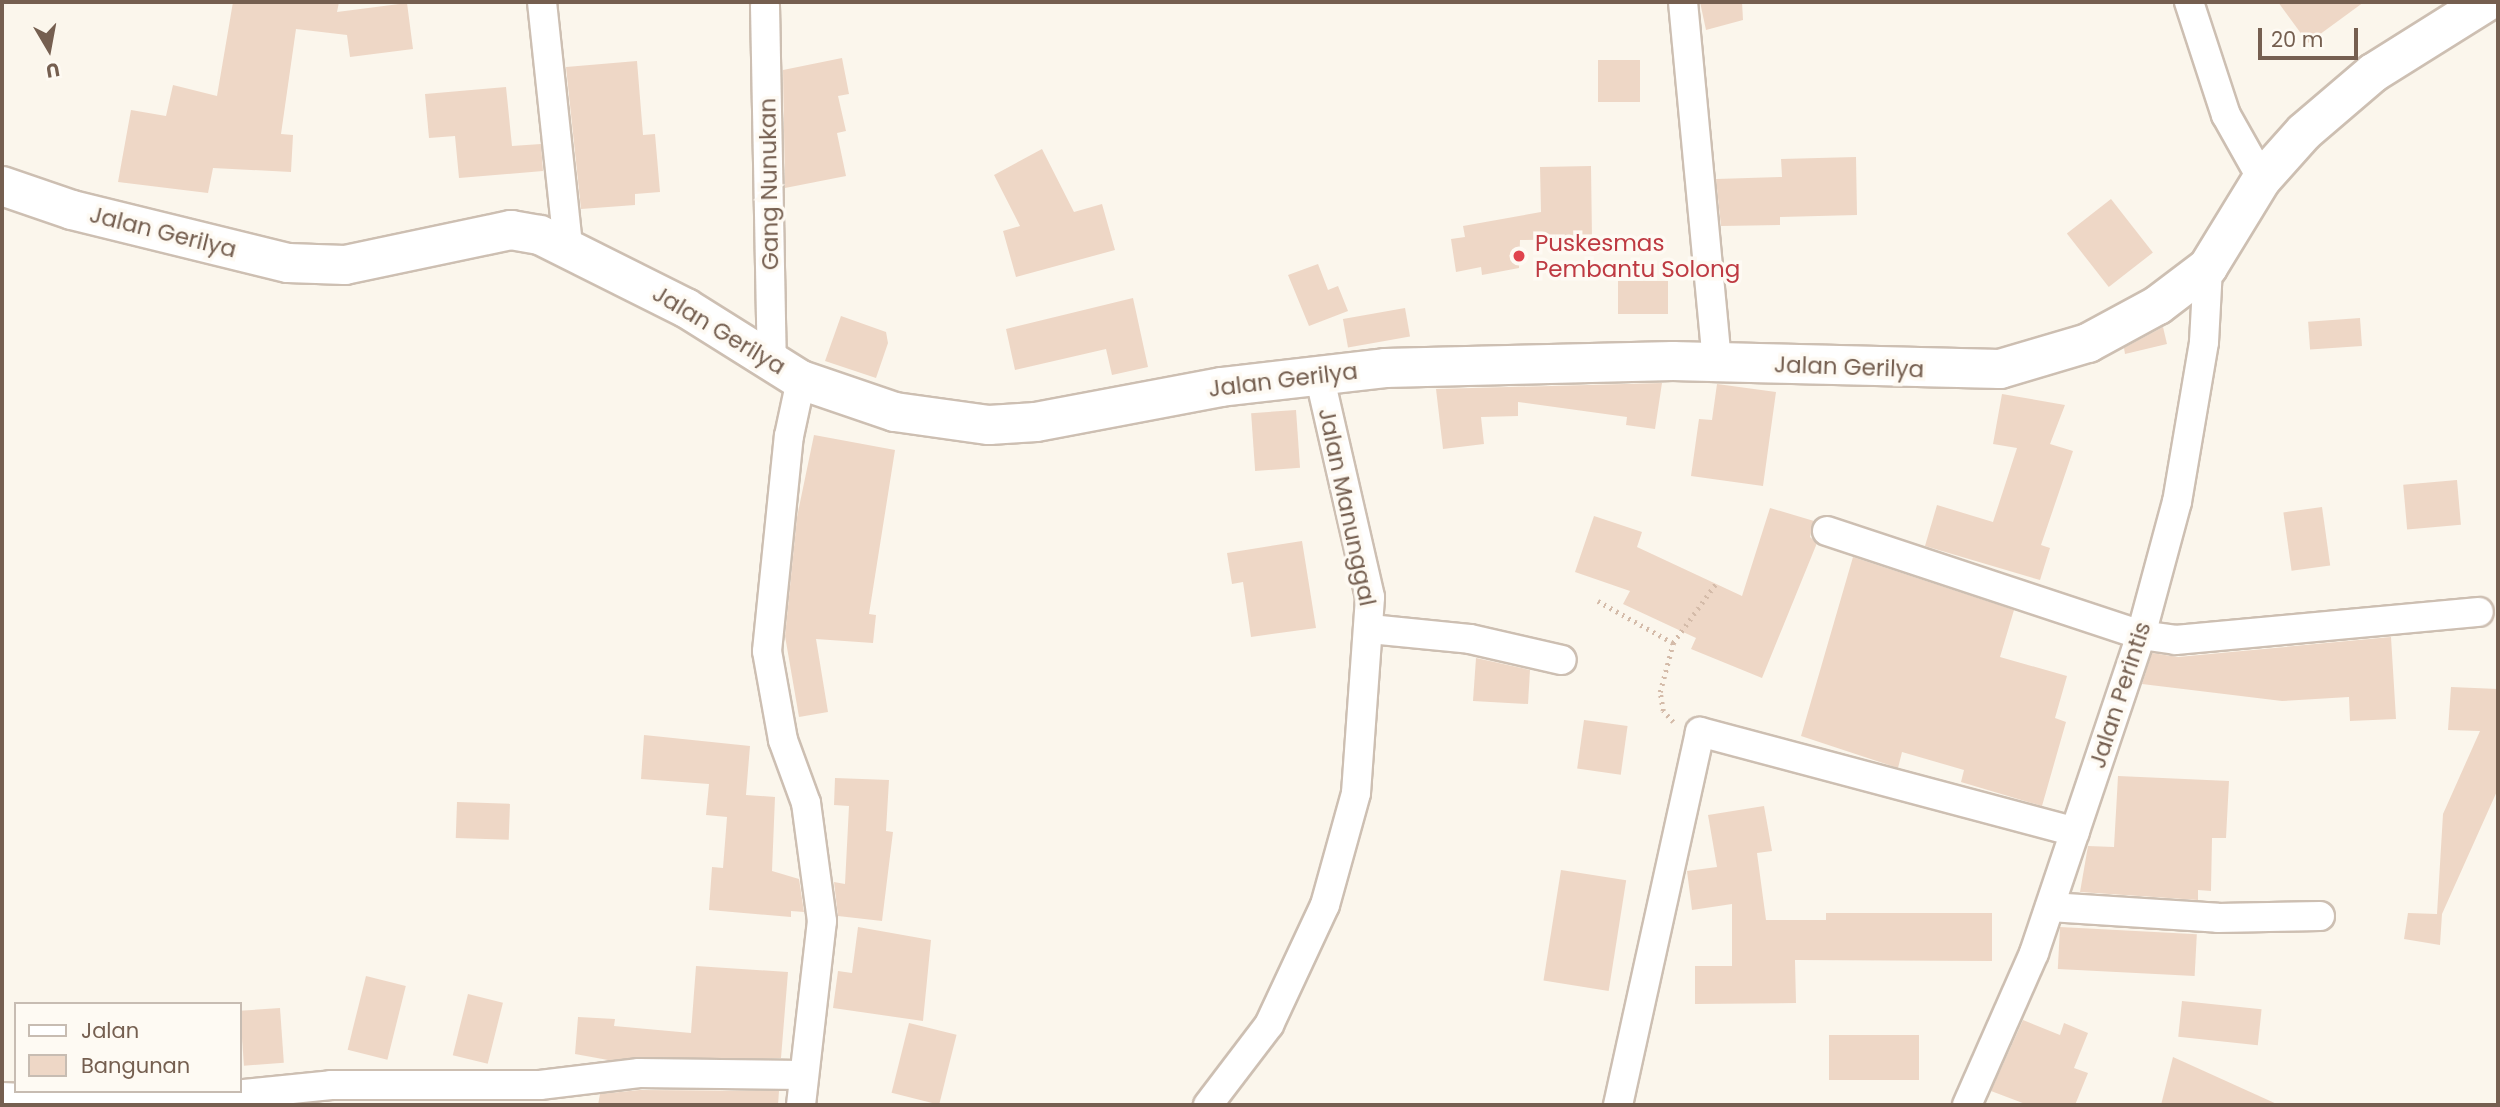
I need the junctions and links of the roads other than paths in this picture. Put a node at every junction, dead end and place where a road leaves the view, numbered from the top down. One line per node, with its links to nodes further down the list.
1 (542, 2): 8 (street)
2 (1683, 2): 10 (street)
3 (2189, 2): 6 (street)
4 (2486, 2): 6 (street, Jalan Gerilya)
5 (765, 6): 11 (street, Gang Nunukan)
6 (2262, 179): 9 (street, Jalan Gerilya)
7 (2, 186): 8 (street, Jalan Gerilya)
8 (568, 244): 11 (street, Jalan Gerilya)
9 (2208, 267): 10 (street, Jalan Gerilya); 16 (street, Jalan Perintis)
10 (1717, 363): 12 (street, Jalan Gerilya)
11 (786, 370): 12 (street, Jalan Gerilya); 21 (street, Gang Nunukan)
12 (1320, 374): 15 (street, Jalan Manunggal)
13 (1827, 531): 16 (street)
14 (2479, 612): 16 (street)
15 (1370, 629): 17 (street); 27 (street, Jalan Manunggal)
16 (2141, 635): 18 (street, Jalan Perintis)
17 (1562, 660)
18 (2075, 832): 19 (street, Jalan Perintis); 28 (street)
19 (2050, 907): 20 (street); 29 (street, Jalan Perintis)
20 (2320, 916)
21 (803, 1075): 22 (street); 26 (street, Gang Nunukan)
22 (540, 1085): 23 (street); 25 (street)
23 (385, 1095): 24 (street)
24 (2, 1097)
25 (565, 1105)
26 (801, 1105)
27 (1208, 1105)
28 (1618, 1105)
29 (1967, 1105)

